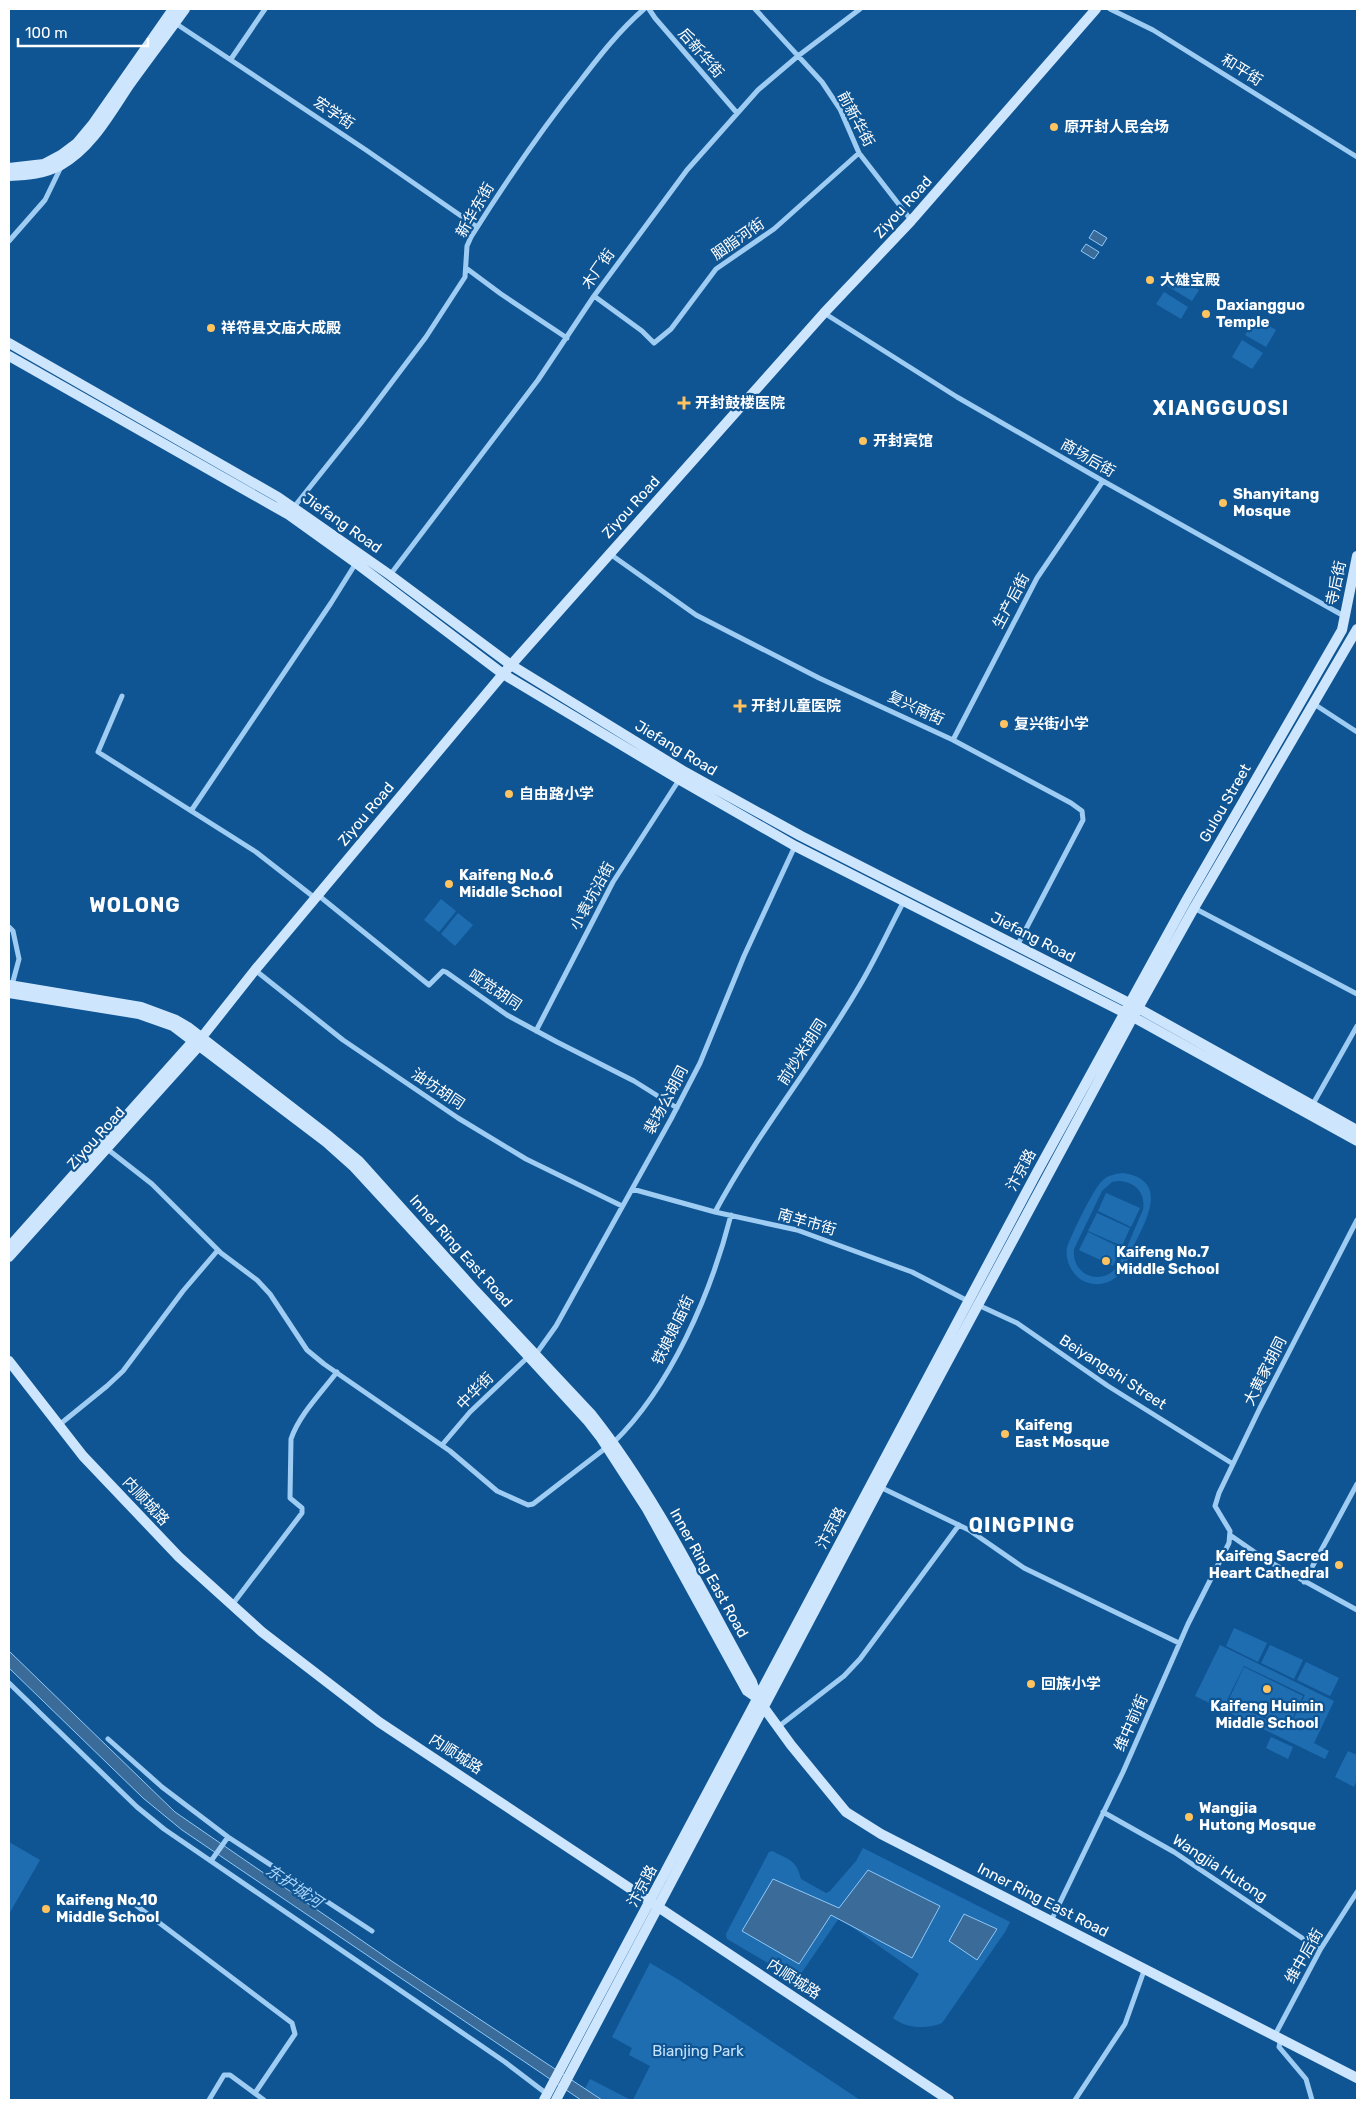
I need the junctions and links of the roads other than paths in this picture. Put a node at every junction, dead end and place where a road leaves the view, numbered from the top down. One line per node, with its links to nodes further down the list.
1 (173, 9): 17 (street)
2 (184, 9): 10 (street)
3 (265, 9): 12 (street)
4 (644, 9): 20 (street, 新华东街)
5 (649, 9): 13 (street, 后新华街)
6 (755, 9): 11 (street, 前新华街)
7 (860, 9): 11 (street, 木厂街)
8 (1096, 9): 19 (street, Ziyou Road)
9 (1110, 9): 15 (street, 和平街)
10 (175, 23): 12 (street, 宏学街); 16 (street)
11 (798, 56): 13 (street, 木厂街); 14 (street, 前新华街)
12 (231, 60): 20 (street, 宏学街)
13 (736, 113): 23 (street, 木厂街)
14 (859, 153): 19 (street, 前新华街); 23 (street, 胭脂河街)
15 (1357, 157)
16 (62, 164): 18 (street); 21 (street)
17 (9, 168)
18 (9, 176)
19 (911, 221): 24 (street, Ziyou Road)
20 (477, 227): 22 (street, 新华东街)
21 (9, 241)
22 (466, 268): 25 (street); 29 (street, 新华东街)
23 (594, 296): 25 (street, 木厂街)
24 (824, 313): 28 (street, 商场后街); 30 (street, Ziyou Road)
25 (566, 338): 33 (street, 木厂街)
26 (9, 343): 29 (street, Jiefang Road)
27 (9, 356): 32 (street, Jiefang Road)
28 (1103, 481): 34 (street, 商场后街); 41 (street, 生产后街)
29 (294, 507): 33 (street, Jiefang Road)
30 (609, 554): 36 (street, Ziyou Road); 41 (street, 复兴南街)
31 (1357, 556): 34 (street, 寺后街)
32 (356, 563): 37 (street, Jiefang Road); 43 (street)
33 (390, 575): 36 (street, Jiefang Road)
34 (1344, 616): 53 (street, Gulou Street)
35 (1357, 629): 39 (street, Gulou Street)
36 (511, 666): 37 (street, Ziyou Road); 49 (street, Jiefang Road)
37 (503, 674): 42 (street, Jiefang Road); 45 (street, Ziyou Road)
38 (122, 696): 43 (street)
39 (1313, 703): 40 (street); 47 (street, Gulou Street)
40 (1357, 732)
41 (953, 740): 49 (street, 复兴南街)
42 (680, 780): 44 (street, Jiefang Road); 55 (street, 小袁坑沿街)
43 (191, 811): 45 (street)
44 (795, 846): 46 (street, Jiefang Road); 58 (street, 裴场公胡同)
45 (316, 896): 50 (street, Ziyou Road); 55 (street, 哑觉胡同)
46 (904, 901): 53 (street, Jiefang Road); 64 (street, 前炒米胡同)
47 (1194, 908): 52 (street); 53 (street, Gulou Street)
48 (9, 928): 51 (street)
49 (1018, 946): 53 (street, Jiefang Road)
50 (255, 970): 56 (street, Ziyou Road); 63 (street, 油坊胡同)
51 (10, 988): 56 (street, Inner Ring East Road)
52 (1357, 994)
53 (1131, 1010): 57 (street, Jiefang Road); 60 (street, Jiefang Road); 70 (street, 汴京路)
54 (1357, 1026): 57 (street)
55 (536, 1031): 58 (street, 哑觉胡同)
56 (198, 1042): 61 (street, Ziyou Road); 71 (street, Inner Ring East Road)
57 (1313, 1104): 59 (street, Jiefang Road)
58 (677, 1108): 62 (street, 裴场公胡同)
59 (1357, 1130)
60 (1357, 1141)
61 (104, 1146): 67 (street, Ziyou Road); 68 (street); 69 (street, Ziyou Road)
62 (632, 1189): 63 (street, 裴场公胡同); 64 (street, 南羊市街)
63 (622, 1206): 71 (street, 裴场公胡同)
64 (715, 1212): 65 (street, 南羊市街)
65 (731, 1215): 70 (street, 南羊市街); 75 (street, 铁娘娘庙街)
66 (1357, 1220): 77 (street, 大黄家胡同)
67 (9, 1247)
68 (218, 1250): 73 (street); 74 (street)
69 (9, 1258)
70 (973, 1303): 77 (street, Beiyangshi Street); 79 (street, 汴京路); 87 (street, 汴京路)
71 (532, 1356): 75 (street, Inner Ring East Road); 76 (street, 中华街)
72 (9, 1361): 74 (street, 内顺城路)
73 (337, 1372): 76 (street); 83 (street)
74 (59, 1425): 83 (street, 内顺城路)
75 (610, 1445): 76 (street, 铁娘娘庙街); 87 (street, Inner Ring East Road)
76 (442, 1446)
77 (1233, 1464): 81 (street, 大黄家胡同)
78 (1357, 1484): 82 (street)
79 (880, 1487): 80 (street); 88 (street, 汴京路)
80 (959, 1525): 85 (street); 89 (street)
81 (1230, 1535): 82 (street); 85 (street, 维中前街)
82 (1304, 1582): 84 (street)
83 (232, 1605): 96 (street, 内顺城路)
84 (1357, 1610)
85 (1179, 1644): 91 (street, 维中前街)
86 (9, 1684): 93 (street)
87 (757, 1698): 88 (street, Inner Ring East Road); 96 (street, 汴京路)
88 (764, 1708): 89 (street, Inner Ring East Road); 96 (street, 汴京路)
89 (778, 1727): 97 (street, Inner Ring East Road)
90 (108, 1739): 92 (street)
91 (1103, 1812): 97 (street, 维中前街); 99 (street, Wangjia Hutong)
92 (228, 1837): 93 (street); 98 (street)
93 (211, 1861): 104 (street)
94 (1357, 1892): 99 (street, 维中后街)
95 (132, 1903): 103 (street)
96 (654, 1905): 104 (street, 汴京路); 107 (street, 内顺城路)
97 (1051, 1921): 100 (street, Inner Ring East Road)
98 (372, 1931)
99 (1320, 1950): 101 (street, 维中后街)
100 (1145, 1968): 101 (street, Inner Ring East Road); 108 (street)
101 (1278, 2036): 102 (street, Inner Ring East Road); 109 (street)
102 (1357, 2078)
103 (254, 2093): 105 (street); 106 (street)
104 (551, 2096)
105 (209, 2100)
106 (264, 2100)
107 (949, 2100)
108 (1075, 2100)
109 (1312, 2100)

